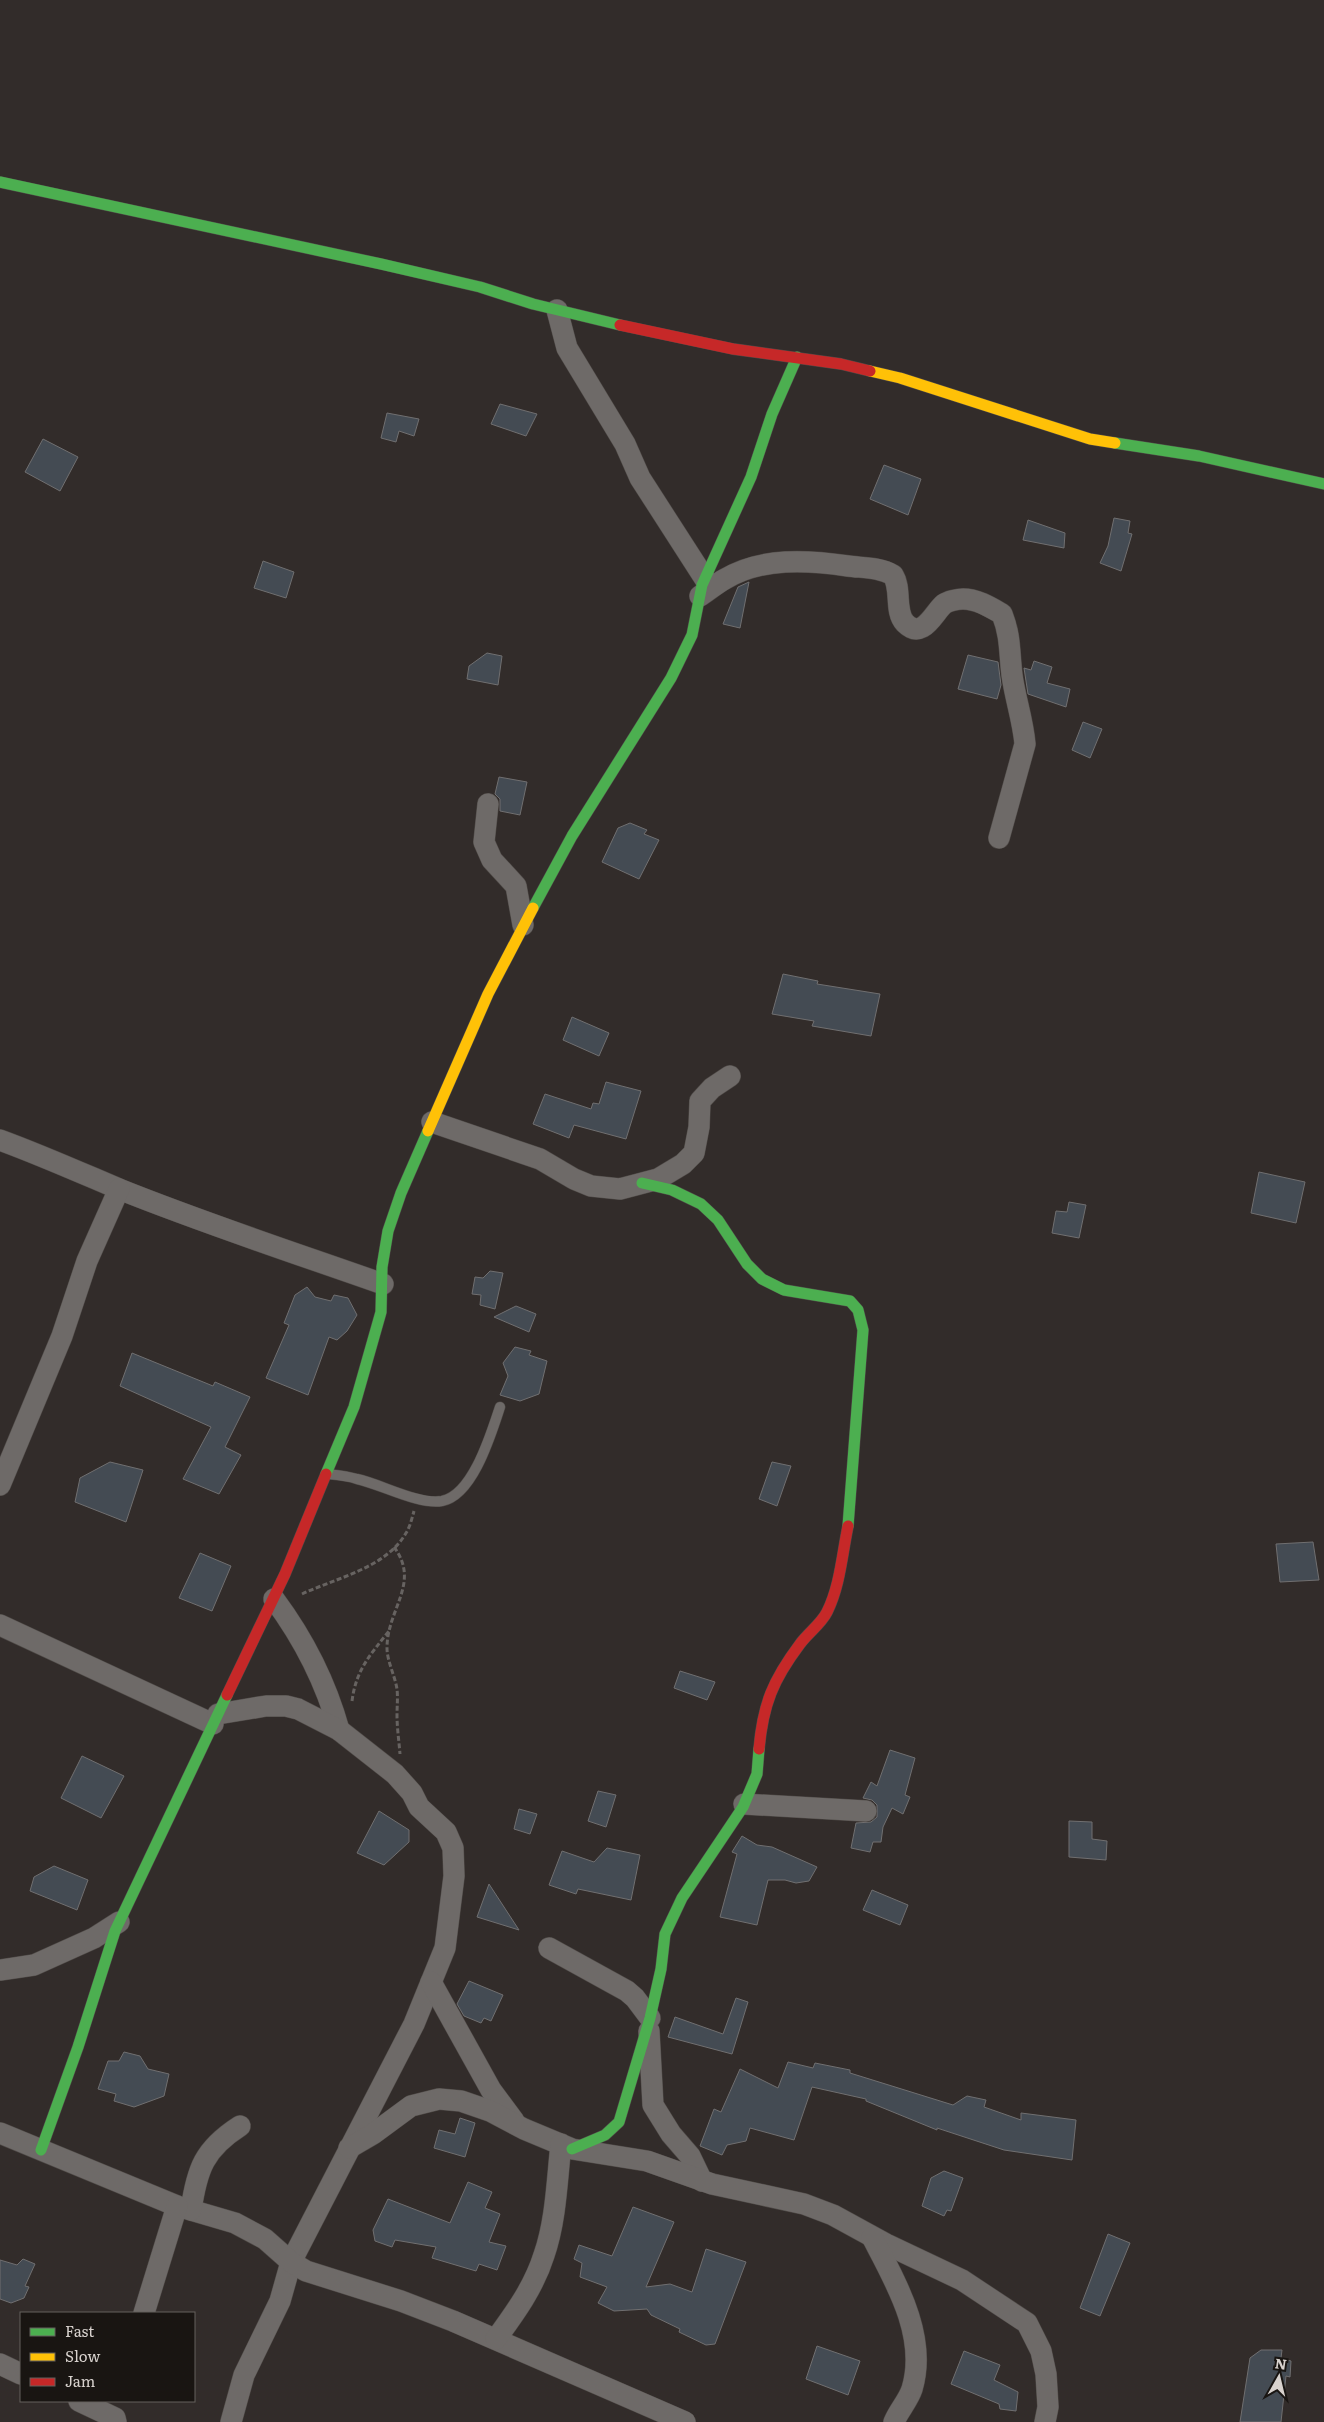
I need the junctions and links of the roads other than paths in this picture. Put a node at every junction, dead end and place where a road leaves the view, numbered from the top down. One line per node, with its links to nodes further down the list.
1 (0, 182): 2 (street)
2 (557, 310): 3 (street); 5 (street)
3 (797, 357): 4 (street); 5 (street)
4 (1324, 484)
5 (702, 588): 7 (street); 8 (street)
6 (488, 804): 8 (street)
7 (999, 838)
8 (523, 925): 10 (street)
9 (730, 1076): 12 (street)
10 (432, 1122): 12 (street); 14 (street)
11 (0, 1140): 13 (street)
12 (642, 1183): 22 (street)
13 (119, 1188): 14 (street); 17 (street)
14 (383, 1284): 16 (street)
15 (500, 1407): 16 (lane)
16 (326, 1474): 18 (street)
17 (0, 1485)
18 (277, 1603): 20 (street); 21 (street)
19 (0, 1625): 20 (street)
20 (215, 1719): 21 (street); 24 (street)
21 (338, 1728): 27 (street)
22 (744, 1804): 23 (street); 28 (street)
23 (866, 1811)
24 (119, 1922): 26 (street); 34 (street)
25 (549, 1948): 28 (street)
26 (0, 1970)
27 (432, 1982): 30 (street); 33 (street)
28 (649, 2020): 32 (street); 35 (street)
29 (240, 2126): 36 (street)
30 (518, 2126): 32 (street); 33 (street)
31 (0, 2133): 34 (street)
32 (566, 2146): 35 (street); 40 (street)
33 (348, 2148): 38 (street)
34 (41, 2150): 36 (street)
35 (702, 2181): 37 (street)
36 (184, 2208): 38 (street); 39 (street)
37 (872, 2236): 47 (street); 48 (street)
38 (291, 2262): 40 (street); 45 (street)
39 (144, 2312)
40 (496, 2339): 46 (street)
41 (0, 2364): 42 (street)
42 (20, 2374)
43 (81, 2402): 44 (street)
44 (116, 2416)
45 (230, 2422)
46 (684, 2422)
47 (894, 2422)
48 (1045, 2422)

